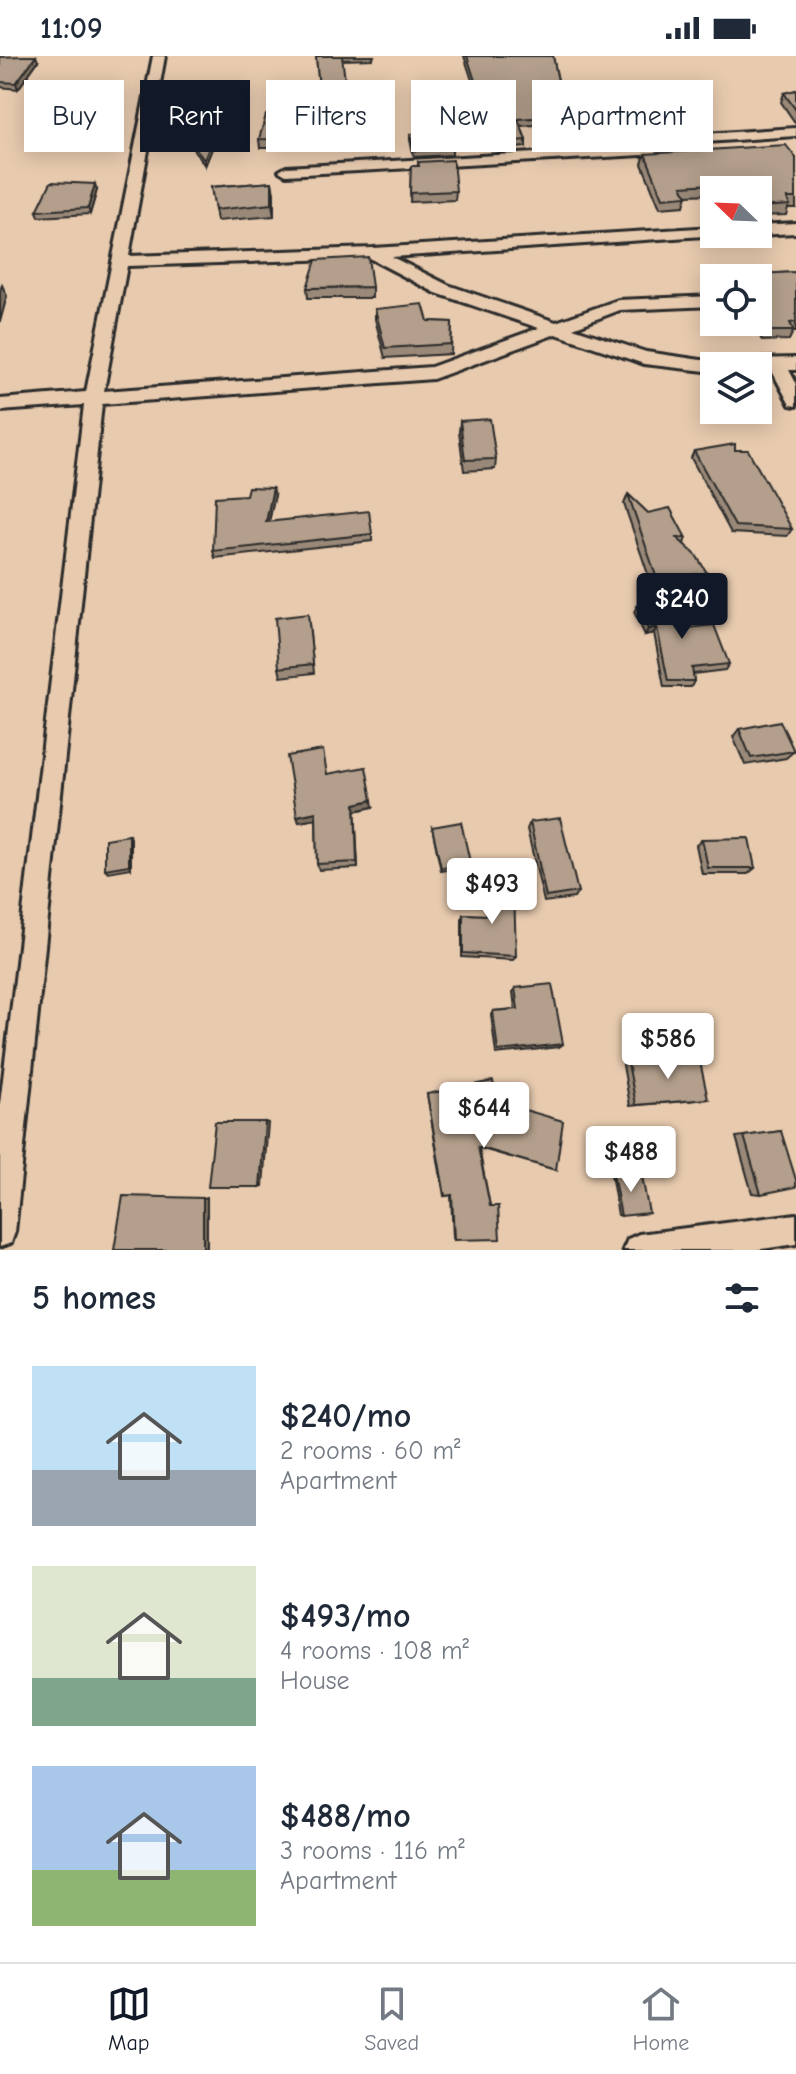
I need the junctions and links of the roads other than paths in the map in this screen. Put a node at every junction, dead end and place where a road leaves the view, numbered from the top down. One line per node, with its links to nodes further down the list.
1 (159, 56): 8 (street)
2 (796, 132): 3 (street)
3 (286, 171)
4 (796, 228): 5 (street)
5 (772, 229)
6 (700, 233): 7 (street)
7 (373, 253): 8 (street); 10 (street)
8 (120, 261): 12 (street)
9 (700, 302): 10 (street)
10 (556, 328): 11 (street); 12 (street)
11 (787, 364): 13 (street)
12 (94, 398): 14 (street); 16 (street)
13 (796, 400)
14 (0, 405)
15 (796, 1229): 17 (street)
16 (0, 1232)
17 (639, 1250)

